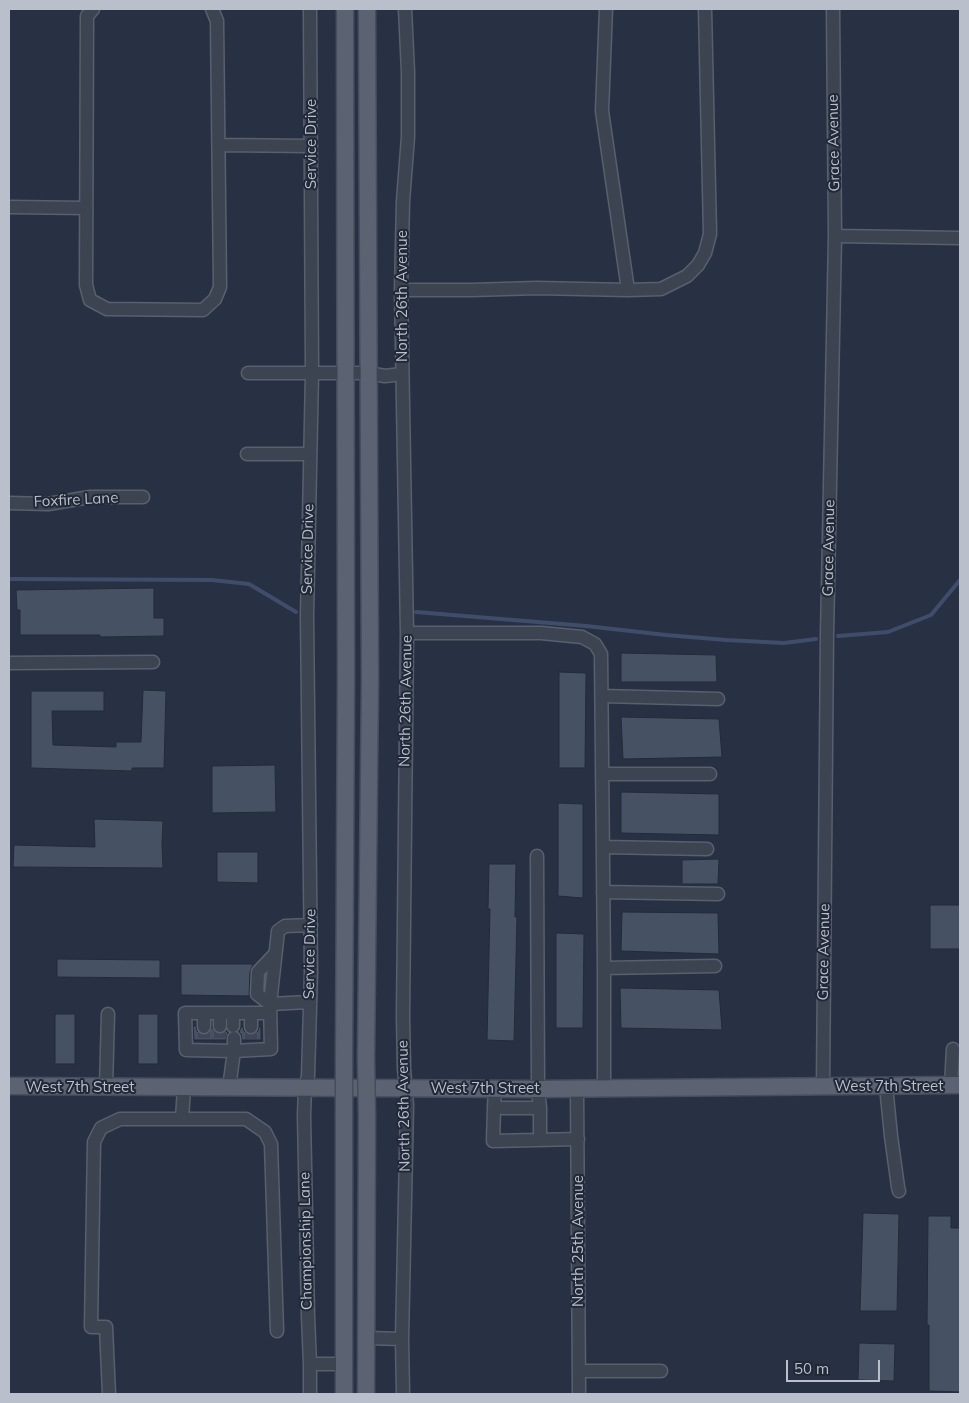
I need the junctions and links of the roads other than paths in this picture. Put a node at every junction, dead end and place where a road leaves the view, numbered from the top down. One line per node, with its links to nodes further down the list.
1 (93, 9): 13 (street)
2 (212, 9): 10 (street)
3 (310, 9): 11 (street, Service Drive)
4 (345, 9): 21 (main road)
5 (367, 9): 20 (main road)
6 (405, 9): 16 (street, North 26th Avenue)
7 (606, 9): 17 (street)
8 (706, 9): 17 (street)
9 (833, 9): 14 (street, Grace Avenue)
10 (219, 145): 11 (street); 13 (street)
11 (311, 146): 19 (street, Service Drive)
12 (9, 207): 13 (street)
13 (86, 208)
14 (835, 236): 15 (street); 50 (street, Grace Avenue)
15 (960, 238)
16 (401, 290): 17 (street); 22 (street, North 26th Avenue)
17 (628, 290)
18 (248, 373): 19 (street)
19 (312, 373): 21 (street); 24 (street, Service Drive)
20 (368, 373): 21 (street); 22 (street); 69 (main road, bridge)
21 (346, 374): 72 (main road, bridge)
22 (402, 374): 27 (street, North 26th Avenue)
23 (248, 454): 24 (street)
24 (310, 454): 39 (street, Service Drive)
25 (143, 497): 26 (street, Foxfire Lane)
26 (9, 503)
27 (407, 633): 30 (street); 54 (street, North 26th Avenue)
28 (153, 662): 29 (street)
29 (9, 663)
30 (602, 696): 31 (street); 32 (street)
31 (718, 699)
32 (602, 774): 33 (street); 34 (street)
33 (710, 774)
34 (603, 847): 35 (street); 37 (street)
35 (707, 849)
36 (537, 856): 61 (street)
37 (603, 892): 38 (street); 41 (street)
38 (718, 894)
39 (311, 925): 42 (street, Service Drive); 43 (street)
40 (715, 966): 41 (street)
41 (604, 968): 59 (street)
42 (309, 1002): 43 (street); 57 (street, Service Drive)
43 (270, 1009): 44 (street); 47 (street)
44 (251, 1013): 46 (street); 47 (street)
45 (108, 1014): 53 (street)
46 (227, 1032): 46 (street); 47 (street); 56 (street)
47 (251, 1038)
48 (953, 1049): 52 (street)
49 (9, 1086): 53 (main road, West 7th Street)
50 (823, 1086): 51 (main road, West 7th Street); 59 (main road, West 7th Street)
51 (886, 1086): 52 (main road, West 7th Street); 67 (street)
52 (956, 1086)
53 (106, 1087): 55 (main road, West 7th Street)
54 (406, 1087): 57 (main road, West 7th Street); 60 (main road, West 7th Street); 70 (street, North 26th Avenue)
55 (184, 1088): 56 (main road, West 7th Street); 64 (street)
56 (229, 1088): 57 (main road, West 7th Street)
57 (305, 1088): 71 (street, Championship Lane)
58 (577, 1088): 59 (main road, West 7th Street); 61 (main road, West 7th Street); 65 (street, North 25th Avenue)
59 (604, 1088)
60 (496, 1089): 61 (main road, West 7th Street); 62 (street)
61 (538, 1089): 63 (street)
62 (494, 1108): 63 (street); 66 (street)
63 (540, 1108): 66 (street)
64 (182, 1119): 68 (street); 75 (street)
65 (578, 1139): 66 (street); 73 (street, North 25th Avenue)
66 (540, 1140)
67 (900, 1191)
68 (277, 1331)
69 (366, 1338): 70 (street); 78 (main road)
70 (402, 1339): 79 (street, North 26th Avenue)
71 (310, 1364): 72 (street); 76 (street, Championship Lane)
72 (344, 1364): 77 (main road)
73 (579, 1371): 74 (street); 80 (street, North 25th Avenue)
74 (661, 1371)
75 (108, 1394)
76 (310, 1394)
77 (344, 1394)
78 (366, 1394)
79 (403, 1394)
80 (579, 1394)

